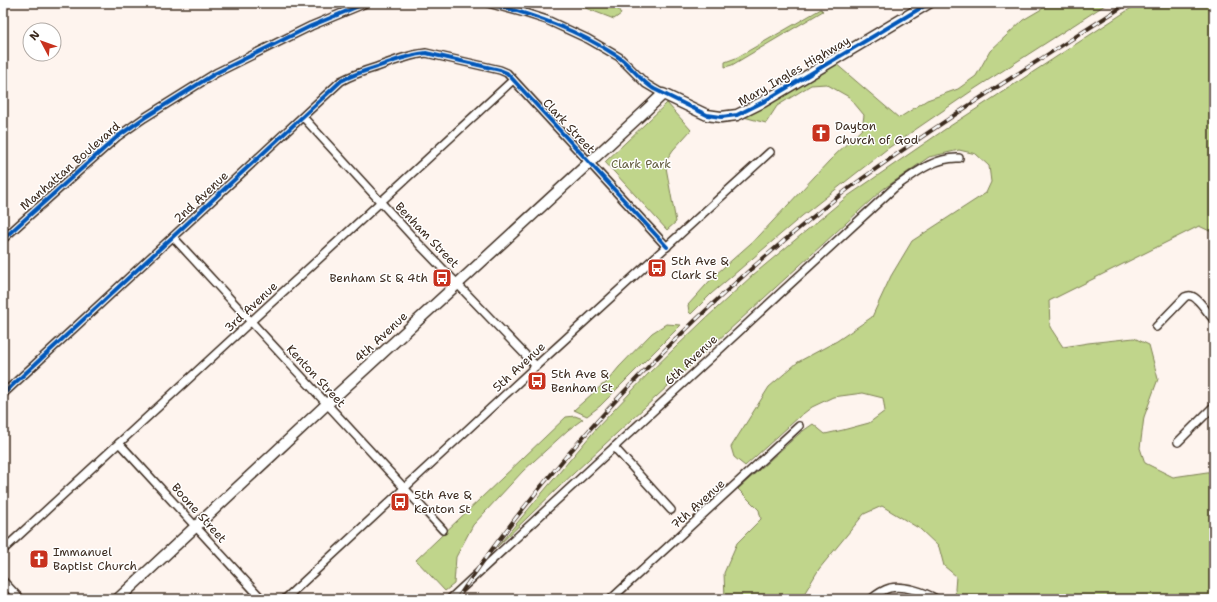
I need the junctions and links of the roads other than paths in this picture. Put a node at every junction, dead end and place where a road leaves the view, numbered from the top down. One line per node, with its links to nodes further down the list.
1 (366, 3): 13 (street, Manhattan Boulevard)
2 (488, 3): 6 (street)
3 (929, 3): 6 (street, Mary Ingles Highway)
4 (434, 55): 5 (street, Clark Street); 7 (street, 2nd Avenue)
5 (513, 80): 10 (street, Clark Street); 11 (street, 3rd Avenue)
6 (663, 94): 10 (street, 4th Avenue)
7 (302, 117): 11 (street, Benham Street); 12 (street, 2nd Avenue)
8 (770, 152): 14 (street, 5th Avenue)
9 (960, 158): 26 (street, 6th Avenue)
10 (589, 163): 14 (street, Clark Street); 15 (street, 4th Avenue)
11 (381, 202): 15 (street, Benham Street); 17 (street, 3rd Avenue)
12 (173, 237): 17 (street, Kenton Street); 20 (street, 2nd Avenue)
13 (3, 239)
14 (667, 246): 19 (street, 5th Avenue)
15 (458, 283): 19 (street, Benham Street); 21 (street, 4th Avenue)
16 (1214, 320): 18 (street)
17 (251, 322): 21 (street, Kenton Street); 25 (street, 3rd Avenue)
18 (1156, 327)
19 (536, 366): 27 (street, 5th Avenue)
20 (3, 394)
21 (327, 404): 27 (street, Kenton Street); 29 (street, 4th Avenue)
22 (1214, 406): 24 (street)
23 (799, 426): 38 (street, 7th Avenue)
24 (1178, 442)
25 (119, 443): 29 (street, Boone Street); 31 (street, 3rd Avenue)
26 (614, 447): 28 (street); 37 (street, 6th Avenue)
27 (404, 489): 30 (street, Kenton Street); 36 (street, 5th Avenue)
28 (671, 510)
29 (196, 527): 34 (street, 4th Avenue); 35 (street, Boone Street)
30 (443, 530)
31 (3, 550)
32 (3, 581): 33 (street)
33 (20, 599)
34 (118, 599)
35 (262, 599)
36 (285, 599)
37 (450, 599)
38 (611, 599)
39 (871, 599): 40 (street)
40 (936, 599)

